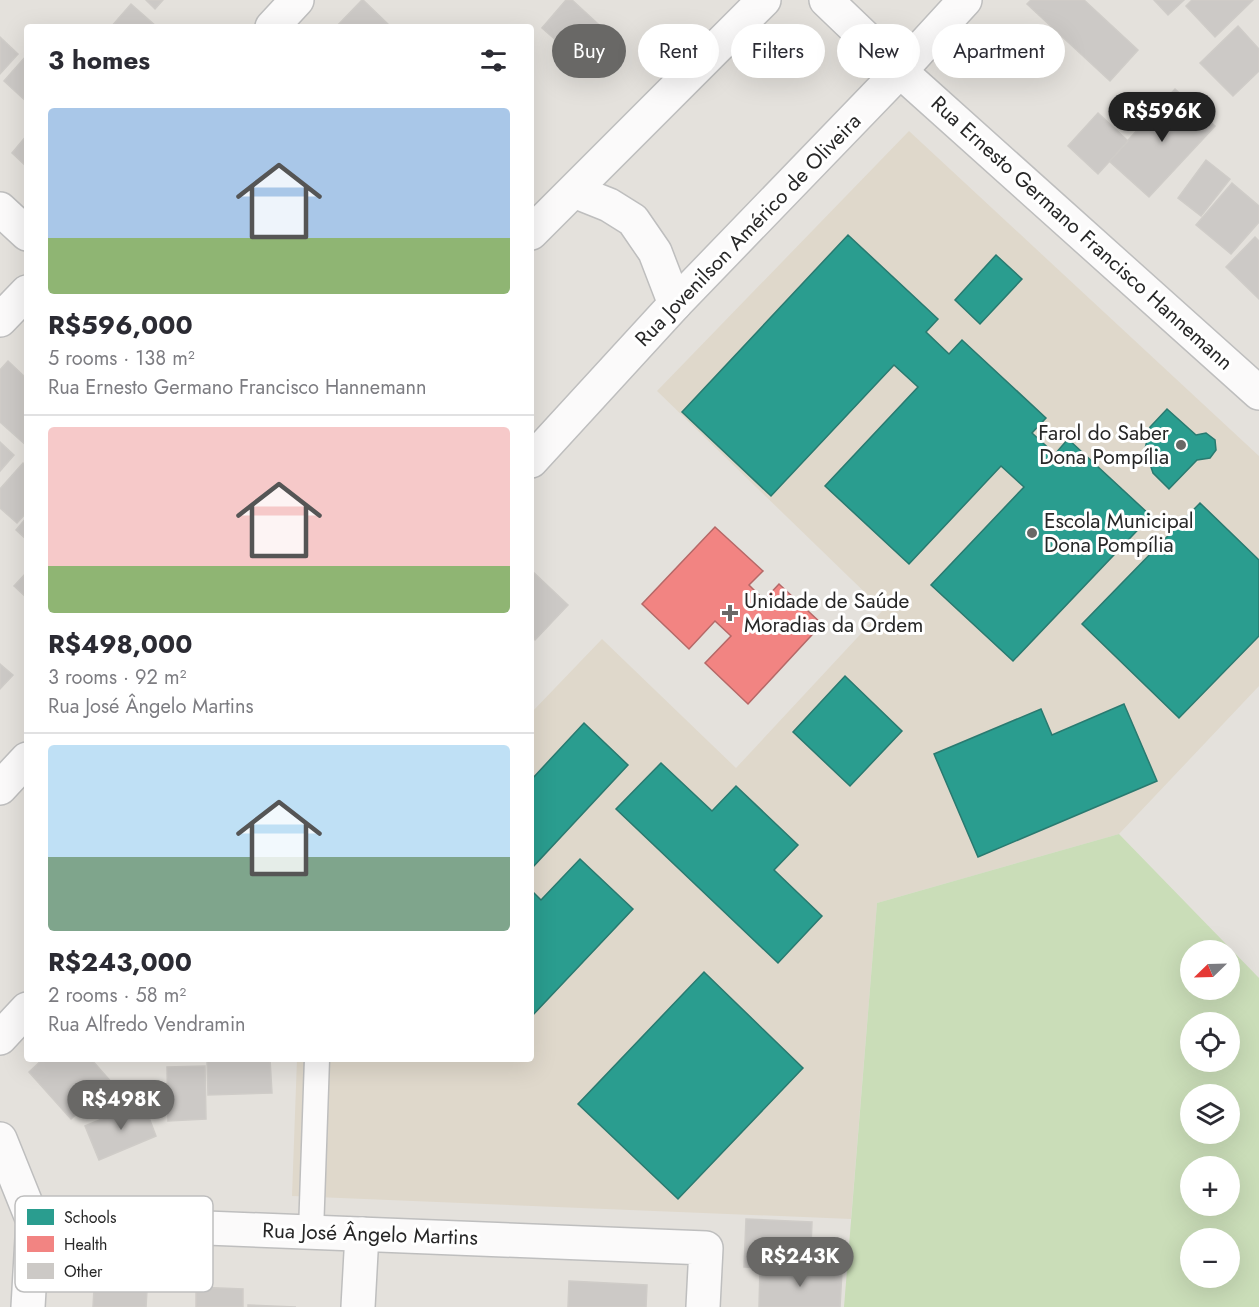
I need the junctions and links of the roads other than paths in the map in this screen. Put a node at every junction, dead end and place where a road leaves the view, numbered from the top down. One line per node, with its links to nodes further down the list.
1 (297, 0): 5 (street)
2 (764, 0): 10 (street)
3 (826, 0): 6 (street, Rua Ernesto Germano Francisco Hannemann)
4 (965, 0): 7 (street, Rua Jovenilson Américo de Oliveira)
5 (275, 24)
6 (851, 24)
7 (920, 49)
8 (893, 78): 15 (street, Rua Jovenilson Américo de Oliveira)
9 (908, 78): 17 (street, Rua Ernesto Germano Francisco Hannemann)
10 (574, 190): 12 (street); 15 (street)
11 (0, 209): 13 (street)
12 (534, 230)
13 (24, 231)
14 (24, 295): 16 (street)
15 (675, 304): 18 (street, Rua Jovenilson Américo de Oliveira)
16 (0, 320)
17 (1259, 393)
18 (534, 457)
19 (24, 762): 20 (street)
20 (0, 789)
21 (24, 1012): 22 (street)
22 (0, 1038)
23 (317, 1062): 27 (lane)
24 (0, 1140): 25 (street)
25 (23, 1196)
26 (213, 1228): 27 (street, Rua José Ângelo Martins)
27 (311, 1232): 28 (street, Rua José Ângelo Martins)
28 (362, 1234): 31 (street); 32 (street, Rua José Ângelo Martins)
29 (29, 1292): 30 (street)
30 (28, 1307)
31 (358, 1307)
32 (703, 1307)

